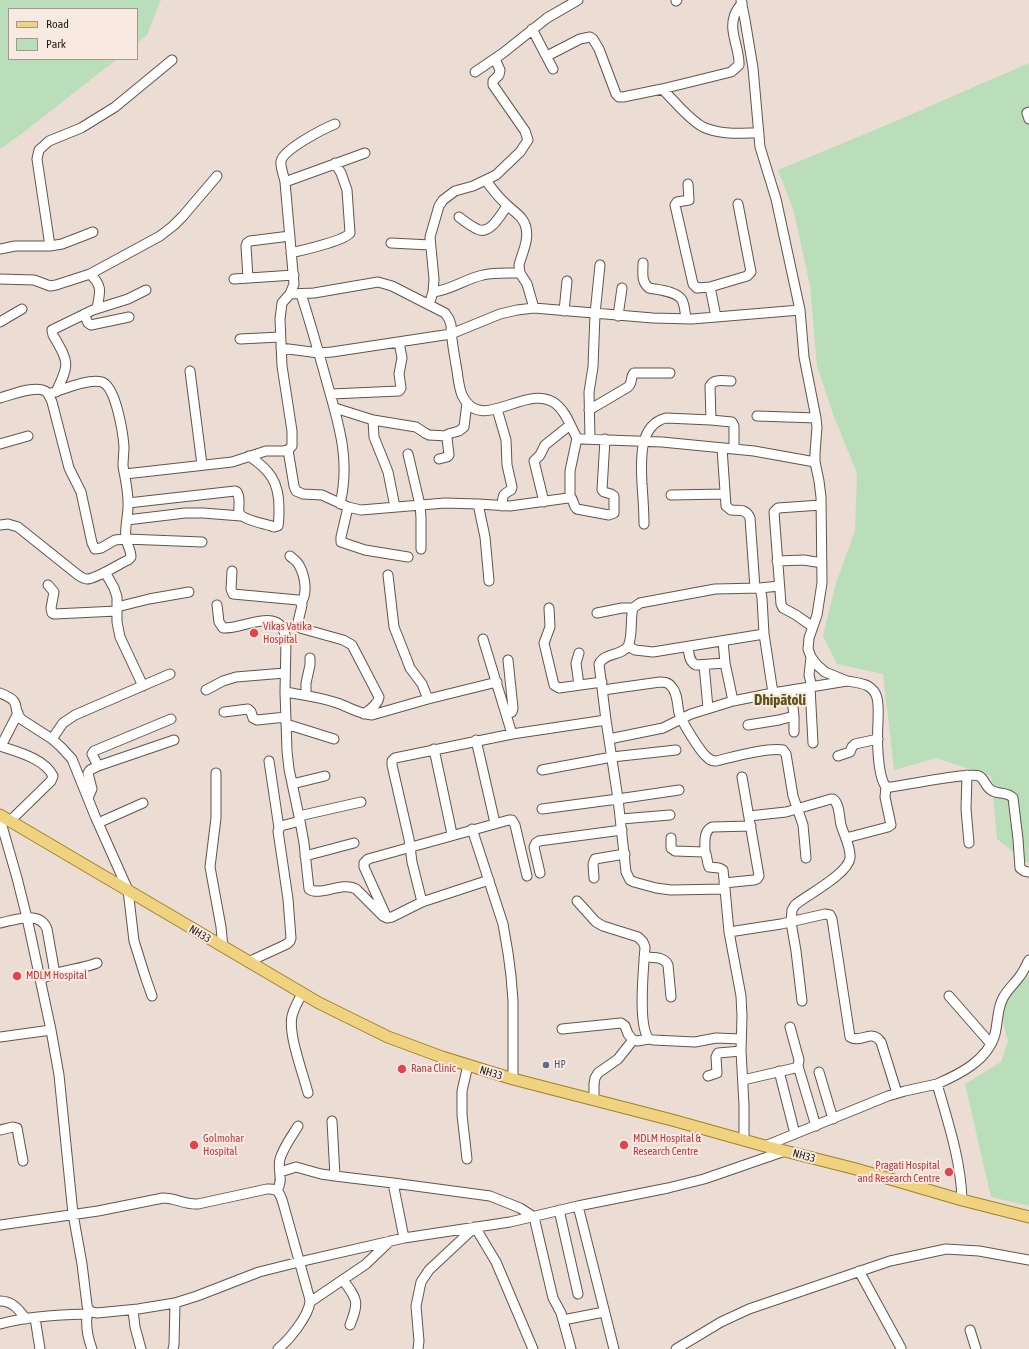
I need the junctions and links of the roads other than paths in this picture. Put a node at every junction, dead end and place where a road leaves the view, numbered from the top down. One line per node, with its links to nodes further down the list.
1 (578, 0): 3 (street)
2 (741, 1): 9 (street); 13 (street)
3 (532, 28): 4 (street); 5 (street)
4 (547, 56): 7 (street); 9 (street)
5 (495, 59): 8 (street); 17 (street)
6 (172, 60): 27 (street)
7 (553, 69)
8 (475, 72)
9 (662, 89): 13 (street)
10 (1029, 112): 11 (street)
11 (1029, 119)
12 (334, 124): 18 (street)
13 (759, 133): 49 (street)
14 (365, 153): 15 (street)
15 (335, 163): 18 (street); 29 (street)
16 (217, 176): 33 (street)
17 (486, 181): 21 (street); 26 (street)
18 (286, 182): 24 (street)
19 (688, 184): 39 (street)
20 (738, 204): 39 (street)
21 (507, 206): 22 (street); 32 (street)
22 (458, 217)
23 (93, 232): 27 (street)
24 (290, 236): 29 (street); 35 (street)
25 (391, 243): 26 (street)
26 (430, 245): 42 (street)
27 (50, 246): 28 (street)
28 (0, 249)
29 (291, 253): 34 (street)
30 (643, 263): 56 (street)
31 (600, 265): 52 (street)
32 (520, 273): 42 (street); 47 (street)
33 (90, 274): 36 (street); 46 (street)
34 (294, 275): 35 (street); 43 (street)
35 (248, 278): 37 (street)
36 (0, 279)
37 (234, 279)
38 (567, 282): 50 (street)
39 (710, 287): 55 (street)
40 (622, 288): 53 (street)
41 (146, 290): 46 (street)
42 (433, 292): 45 (street)
43 (290, 294): 44 (street); 59 (street)
44 (301, 294): 45 (street); 63 (street)
45 (429, 305): 58 (street)
46 (97, 308): 51 (street)
47 (534, 308): 50 (street); 58 (street)
48 (22, 309): 57 (street)
49 (800, 310): 55 (street); 75 (street)
50 (564, 311): 52 (street)
51 (84, 314): 54 (street); 67 (street)
52 (595, 314): 53 (street); 73 (street)
53 (618, 316): 56 (street)
54 (129, 317)
55 (716, 317): 56 (street)
56 (686, 319)
57 (0, 322)
58 (451, 334): 61 (street); 70 (street)
59 (280, 337): 60 (street); 62 (street)
60 (240, 339)
61 (399, 342): 63 (street); 68 (street)
62 (281, 348): 63 (street); 88 (street)
63 (319, 353): 68 (street)
64 (190, 371): 93 (street)
65 (670, 373): 73 (street)
66 (731, 381): 77 (street)
67 (52, 393): 69 (street); 94 (street); 112 (street)
68 (331, 394): 71 (street)
69 (0, 398)
70 (467, 403): 72 (street); 80 (street)
71 (335, 408): 76 (street); 105 (street)
72 (497, 409): 78 (street); 107 (street)
73 (589, 410): 82 (street)
74 (757, 416): 75 (street)
75 (816, 418): 92 (street)
76 (373, 420): 80 (street); 106 (street)
77 (711, 420): 84 (street); 87 (street)
78 (570, 424): 81 (street); 100 (street)
79 (28, 436): 85 (street)
80 (447, 436): 91 (street)
81 (577, 438): 82 (street); 99 (street)
82 (590, 439): 83 (street)
83 (605, 439): 84 (street); 99 (street)
84 (644, 441): 86 (street); 110 (street)
85 (0, 444)
86 (722, 448): 87 (street); 97 (street)
87 (734, 449): 92 (street)
88 (288, 450): 90 (street); 95 (street)
89 (408, 454): 103 (street)
90 (249, 456): 93 (street); 96 (street)
91 (439, 459)
92 (815, 462): 104 (street)
93 (202, 465): 94 (street)
94 (125, 474): 101 (street)
95 (294, 486): 96 (street); 105 (street)
96 (278, 491): 108 (street)
97 (725, 494): 98 (street); 125 (street)
98 (671, 495)
99 (570, 496): 100 (street)
100 (544, 502): 107 (street)
101 (128, 503): 108 (street); 109 (street)
102 (478, 504): 103 (street); 107 (street); 122 (street)
103 (420, 505): 106 (street); 114 (street)
104 (821, 505): 117 (street); 118 (street)
105 (344, 506): 106 (street); 116 (street)
106 (395, 506)
107 (502, 506)
108 (241, 516): 109 (street)
109 (127, 520): 112 (street)
110 (644, 524)
111 (0, 525): 120 (street)
112 (126, 539): 113 (street); 120 (street)
113 (202, 542)
114 (421, 549)
115 (290, 556): 127 (street)
116 (408, 557)
117 (777, 561): 118 (street); 124 (street)
118 (822, 563): 133 (street)
119 (232, 571): 127 (street)
120 (105, 572): 131 (street)
121 (388, 575): 159 (street)
122 (489, 581)
123 (48, 585): 131 (street)
124 (779, 586): 125 (street); 133 (street)
125 (757, 588): 130 (street); 134 (street)
126 (189, 592): 131 (street)
127 (301, 603): 164 (street)
128 (217, 605): 145 (street)
129 (549, 608): 149 (street)
130 (633, 608): 132 (street); 137 (street)
131 (117, 609): 150 (street)
132 (598, 613)
133 (813, 627): 140 (street)
134 (764, 634): 136 (street); 157 (street)
135 (483, 639): 148 (street)
136 (723, 641): 138 (street); 143 (street)
137 (628, 646): 138 (street); 151 (street)
138 (688, 647): 144 (street)
139 (579, 654): 149 (street)
140 (811, 657): 147 (street); 152 (street)
141 (310, 658): 158 (street)
142 (508, 660): 165 (street)
143 (724, 663): 144 (street); 160 (street)
144 (704, 665): 161 (street)
145 (285, 673): 153 (street); 155 (street)
146 (170, 674): 150 (street)
147 (847, 681): 152 (street); 177 (street)
148 (497, 682): 159 (street); 165 (street)
149 (579, 685): 151 (street)
150 (143, 686): 174 (street)
151 (602, 686): 168 (street); 170 (street)
152 (811, 687): 154 (street); 180 (street)
153 (206, 690)
154 (791, 690): 157 (street); 166 (street)
155 (285, 692): 158 (street); 169 (street)
156 (0, 693): 163 (street)
157 (773, 693): 160 (street)
158 (306, 695): 164 (street)
159 (428, 699): 164 (street)
160 (733, 702): 161 (street)
161 (708, 708): 168 (street)
162 (224, 712): 169 (street)
163 (18, 713): 174 (street); 181 (street)
164 (364, 714)
165 (506, 714): 173 (street)
166 (794, 716): 171 (street); 172 (street)
167 (171, 719): 187 (street)
168 (682, 719): 176 (street); 201 (street)
169 (286, 720): 175 (street); 193 (street)
170 (606, 720): 173 (street); 176 (street)
171 (748, 725)
172 (794, 732)
173 (512, 734): 179 (street)
174 (52, 739): 196 (street)
175 (334, 739)
176 (609, 739): 185 (street)
177 (878, 739): 184 (street); 194 (street)
178 (174, 740): 187 (street)
179 (476, 740): 182 (street); 209 (street)
180 (813, 743)
181 (0, 746): 207 (street)
182 (434, 749): 214 (street); 219 (street)
183 (676, 750): 185 (street)
184 (838, 756)
185 (612, 757): 188 (street); 197 (street)
186 (269, 761): 211 (street)
187 (98, 766): 196 (street)
188 (542, 770)
189 (216, 773): 238 (street)
190 (325, 776): 193 (street)
191 (967, 776): 194 (street); 218 (street); 224 (street)
192 (742, 777): 204 (street)
193 (292, 784): 205 (street)
194 (886, 787): 216 (street)
195 (678, 790): 197 (street)
196 (88, 798): 208 (street)
197 (618, 799): 200 (street); 206 (street)
198 (361, 802): 205 (street)
199 (143, 803): 208 (street)
200 (542, 809)
201 (797, 810): 204 (street); 216 (street); 223 (street)
202 (0, 815): 207 (main road, NH33)
203 (670, 815): 206 (street)
204 (749, 816): 210 (street)
205 (299, 818): 211 (street); 222 (street)
206 (621, 819): 213 (street)
207 (5, 820): 230 (main road, NH33); 233 (street)
208 (98, 823): 230 (street)
209 (495, 823): 212 (street); 226 (street)
210 (751, 826): 220 (street); 229 (street)
211 (279, 828): 241 (street)
212 (472, 829): 214 (street); 228 (street)
213 (622, 830): 221 (street); 225 (street)
214 (452, 834): 219 (street)
215 (671, 838): 220 (street)
216 (846, 838): 236 (street)
217 (354, 843): 222 (street)
218 (970, 843)
219 (410, 847): 232 (street); 234 (street)
220 (705, 853): 229 (street)
221 (625, 854): 227 (street); 229 (street)
222 (305, 856): 234 (street)
223 (806, 858)
224 (1029, 872)
225 (540, 873)
226 (527, 876)
227 (594, 878)
228 (489, 880): 232 (street); 264 (street)
229 (724, 886): 237 (street)
230 (128, 890): 238 (main road, NH33); 246 (street)
231 (577, 901): 239 (street)
232 (422, 902): 234 (street)
233 (27, 918): 235 (street); 243 (street); 244 (street)
234 (387, 918)
235 (0, 922)
236 (791, 922): 237 (street); 249 (street); 268 (street)
237 (729, 932): 255 (street)
238 (223, 947): 241 (main road, NH33)
239 (644, 957): 248 (street); 254 (street)
240 (1029, 960): 257 (street)
241 (248, 962): 245 (main road, NH33)
242 (97, 963): 243 (street)
243 (55, 974): 244 (street)
244 (41, 979): 252 (street)
245 (302, 994): 259 (main road, NH33); 267 (street)
246 (152, 996)
247 (949, 996): 257 (street)
248 (671, 997)
249 (802, 1001)
250 (790, 1027): 260 (street)
251 (562, 1029): 256 (street)
252 (51, 1030): 253 (street); 288 (street)
253 (0, 1037)
254 (649, 1039): 255 (street); 256 (street)
255 (741, 1039): 258 (street)
256 (633, 1040): 269 (street)
257 (991, 1044): 266 (street)
258 (741, 1051): 263 (street); 265 (street)
259 (468, 1065): 264 (main road, NH33); 279 (street)
260 (798, 1066): 261 (street); 273 (street)
261 (779, 1072): 265 (street); 275 (street)
262 (819, 1072): 270 (street)
263 (708, 1076)
264 (512, 1079): 269 (main road, NH33)
265 (743, 1080): 276 (street)
266 (937, 1084): 268 (street); 285 (street)
267 (308, 1092)
268 (897, 1093): 270 (street)
269 (594, 1100): 276 (main road, NH33)
270 (833, 1119): 273 (street)
271 (332, 1121): 282 (street)
272 (298, 1126): 281 (street)
273 (816, 1126): 275 (street)
274 (0, 1130): 280 (street)
275 (795, 1134): 277 (street)
276 (744, 1140): 277 (main road, NH33)
277 (765, 1146): 278 (main road, NH33)
278 (785, 1151): 285 (main road, NH33); 286 (street)
279 (466, 1159)
280 (23, 1161)
281 (280, 1172): 282 (street); 284 (street)
282 (335, 1176): 283 (street)
283 (394, 1182): 289 (street); 293 (street)
284 (277, 1190): 288 (street); 296 (street)
285 (962, 1200): 290 (main road, NH33)
286 (578, 1206): 287 (street); 305 (street)
287 (559, 1210): 289 (street); 299 (street)
288 (73, 1214): 291 (street); 304 (street)
289 (534, 1217): 292 (street); 307 (street)
290 (1029, 1217)
291 (0, 1225)
292 (476, 1227): 293 (street); 317 (street); 318 (street)
293 (404, 1238): 294 (street)
294 (391, 1240): 296 (street); 298 (street)
295 (1029, 1260): 297 (street)
296 (299, 1262): 301 (street); 302 (street)
297 (858, 1271): 311 (street); 321 (street)
298 (343, 1280): 301 (street); 309 (street)
299 (578, 1294)
300 (0, 1301): 306 (street)
301 (310, 1302): 316 (street)
302 (175, 1303): 303 (street); 315 (street)
303 (133, 1310): 304 (street); 314 (street)
304 (88, 1311): 306 (street); 313 (street)
305 (604, 1312): 307 (street); 320 (street)
306 (31, 1319): 308 (street); 312 (street)
307 (563, 1320): 319 (street)
308 (0, 1324)
309 (350, 1325)
310 (970, 1330): 322 (street)
311 (901, 1348)
312 (40, 1349)
313 (92, 1349)
314 (141, 1349)
315 (173, 1349)
316 (278, 1349)
317 (418, 1349)
318 (533, 1349)
319 (571, 1349)
320 (614, 1349)
321 (676, 1349)
322 (976, 1349)

